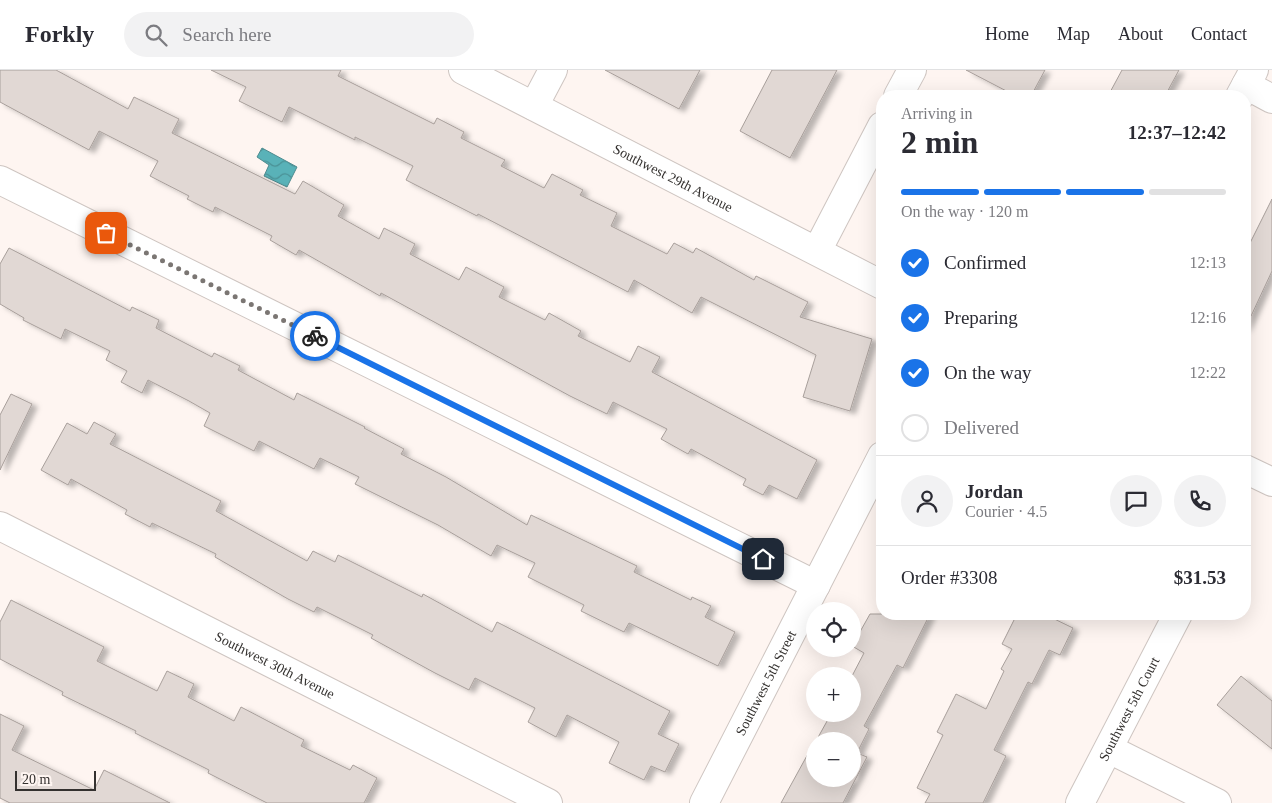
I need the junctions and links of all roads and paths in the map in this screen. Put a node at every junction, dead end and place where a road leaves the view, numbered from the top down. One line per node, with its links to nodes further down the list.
1 (463, 70): 7 (street, Southwest 29th Avenue)
2 (553, 70): 7 (street)
3 (912, 70): 5 (street)
4 (1247, 84): 6 (street)
5 (901, 90)
6 (1272, 99)
7 (534, 106): 10 (street, Southwest 29th Avenue)
8 (876, 138): 10 (street)
9 (0, 180): 14 (street)
10 (817, 251): 11 (street, Southwest 29th Avenue)
11 (876, 282)
12 (876, 468): 14 (street, Southwest 5th Street)
13 (0, 526): 17 (street, Southwest 30th Avenue)
14 (816, 585): 18 (street, Southwest 5th Street)
15 (1175, 620): 16 (street, Southwest 5th Court)
16 (1109, 749): 19 (street, Southwest 5th Court); 20 (street)
17 (548, 803)
18 (704, 803)
19 (1080, 803)
20 (1217, 803)

